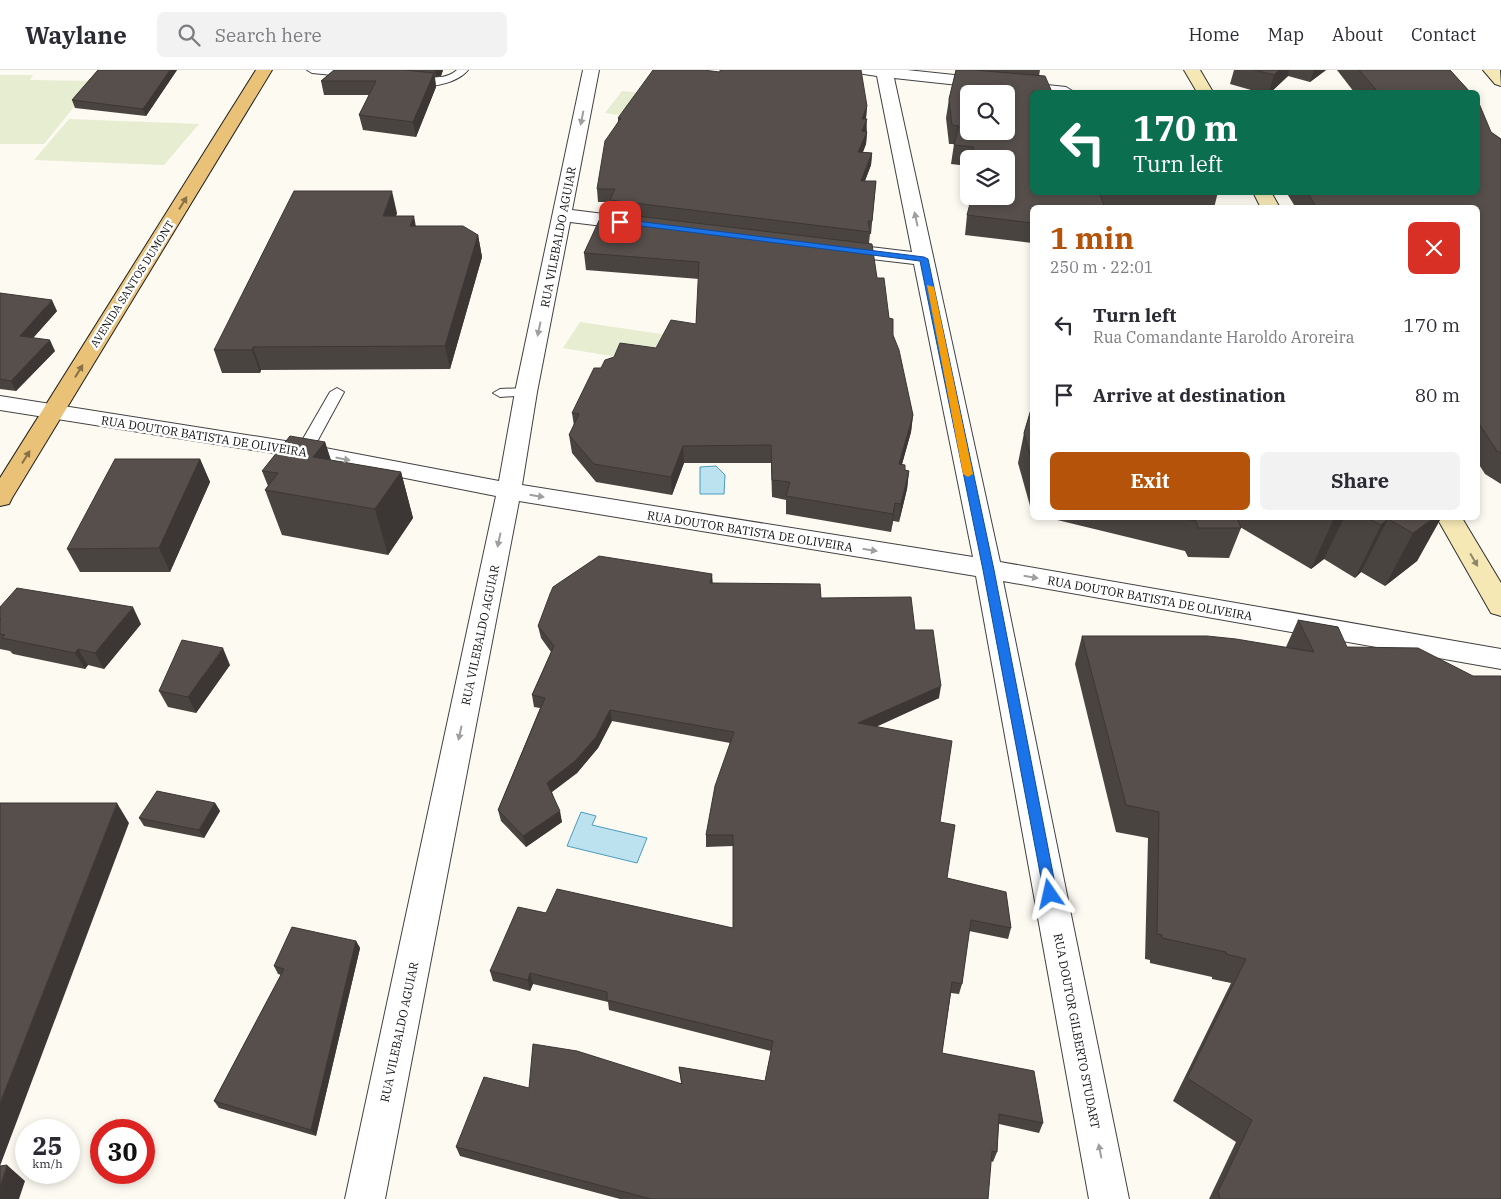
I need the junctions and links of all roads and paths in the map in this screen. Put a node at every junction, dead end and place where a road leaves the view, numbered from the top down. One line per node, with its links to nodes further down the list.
1 (264, 70): 21 (main road, AVENIDA SANTOS DUMONT, one-way to 1)
2 (312, 70): 8 (lane)
3 (463, 70): 9 (lane)
4 (591, 70): 13 (street, RUA VILEBALDO AGUIAR, one-way to 13)
5 (1192, 70): 12 (street)
6 (1491, 70): 10 (street)
7 (877, 71): 11 (street); 16 (street, RUA DOUTOR GILBERTO STUDART, one-way to 7)
8 (369, 76)
9 (398, 78)
10 (1501, 81)
11 (1048, 90)
12 (1204, 90)
13 (563, 215): 14 (street); 18 (street, RUA VILEBALDO AGUIAR, one-way to 18)
14 (651, 226)
15 (817, 246): 16 (street)
16 (924, 259): 26 (street, RUA DOUTOR GILBERTO STUDART)
17 (338, 392): 22 (lane)
18 (526, 392): 19 (lane); 23 (street, RUA VILEBALDO AGUIAR)
19 (500, 393)
20 (0, 403): 21 (street, RUA DOUTOR BATISTA DE OLIVEIRA)
21 (53, 412): 22 (street, RUA DOUTOR BATISTA DE OLIVEIRA); 24 (main road, AVENIDA SANTOS DUMONT, one-way to 21)
22 (304, 451): 23 (street, RUA DOUTOR BATISTA DE OLIVEIRA, one-way to 23)
23 (509, 491): 26 (street, RUA DOUTOR BATISTA DE OLIVEIRA, one-way to 26); 29 (street, RUA VILEBALDO AGUIAR, one-way to 29)
24 (0, 498)
25 (1451, 520): 27 (street, one-way to 27)
26 (988, 570): 28 (street, RUA DOUTOR BATISTA DE OLIVEIRA, one-way to 28); 30 (street, RUA DOUTOR GILBERTO STUDART, one-way to 26)
27 (1501, 606)
28 (1501, 658)
29 (365, 1199)
30 (1109, 1199)

